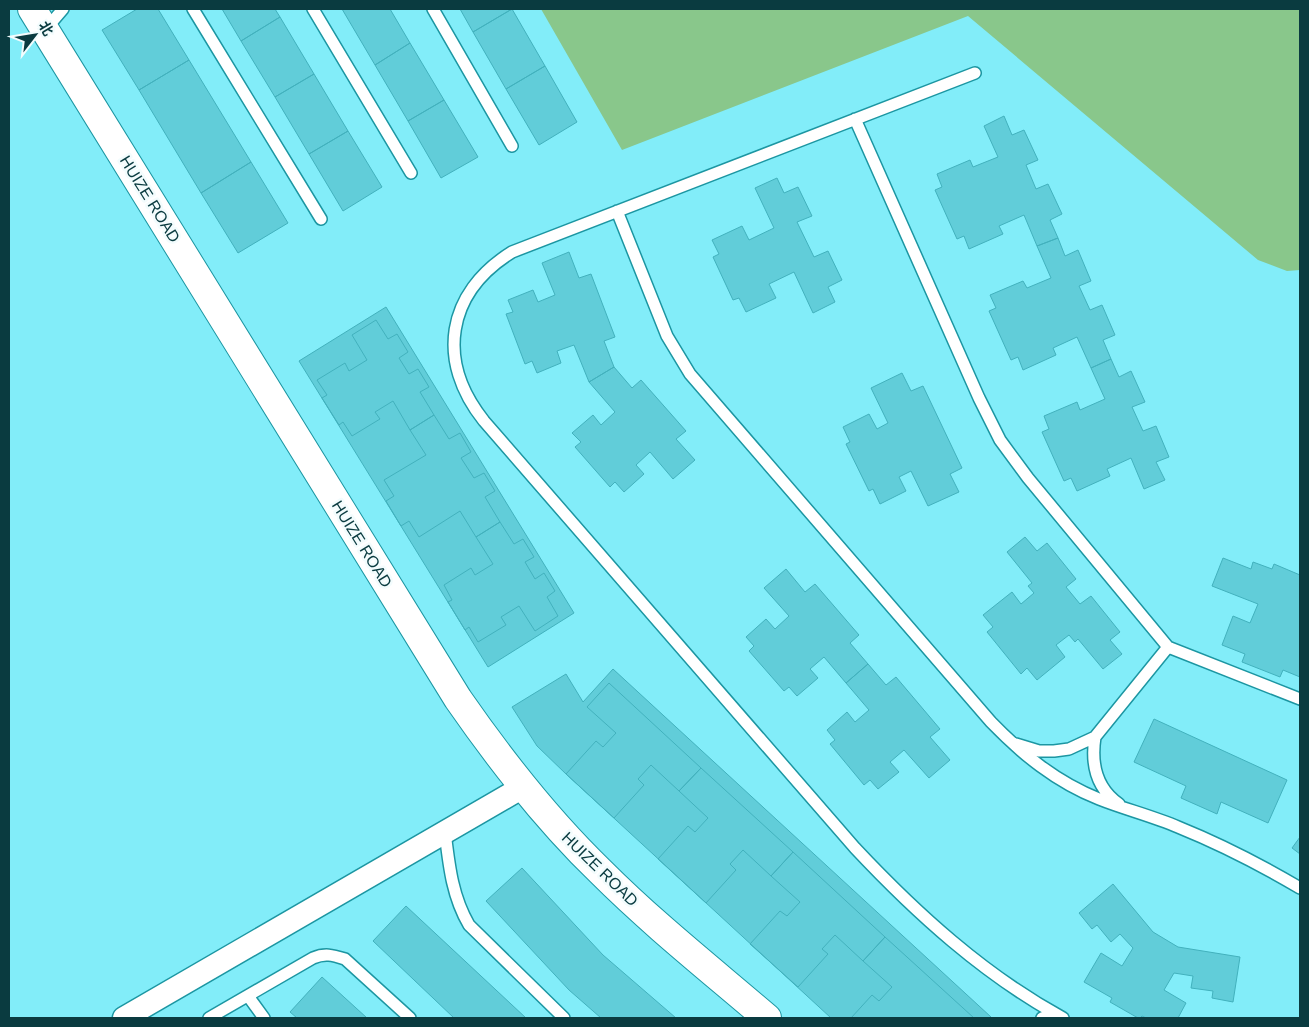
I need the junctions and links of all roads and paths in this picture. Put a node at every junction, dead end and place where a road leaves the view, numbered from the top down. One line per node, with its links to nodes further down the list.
1 (63, 9): 5 (lane)
2 (193, 9): 11 (lane)
3 (313, 9): 9 (lane)
4 (433, 9): 8 (lane)
5 (39, 19): 16 (street, HUIZE ROAD)
6 (975, 73): 7 (lane)
7 (855, 119): 10 (lane); 12 (lane)
8 (512, 146)
9 (411, 173)
10 (617, 211): 15 (lane); 21 (lane)
11 (321, 219)
12 (1168, 647): 13 (lane); 14 (lane)
13 (1300, 699)
14 (1095, 737): 15 (lane); 17 (lane)
15 (1009, 741): 17 (lane)
16 (523, 787): 18 (street); 28 (street, HUIZE ROAD)
17 (1124, 807): 19 (lane)
18 (445, 832): 23 (street); 27 (lane)
19 (1300, 888)
20 (248, 996): 24 (lane); 25 (lane); 26 (lane)
21 (1035, 1001): 22 (lane); 29 (lane)
22 (1061, 1017): 29 (lane)
23 (124, 1018)
24 (209, 1018)
25 (264, 1018)
26 (410, 1018)
27 (564, 1018)
28 (767, 1018)
29 (1041, 1018)

